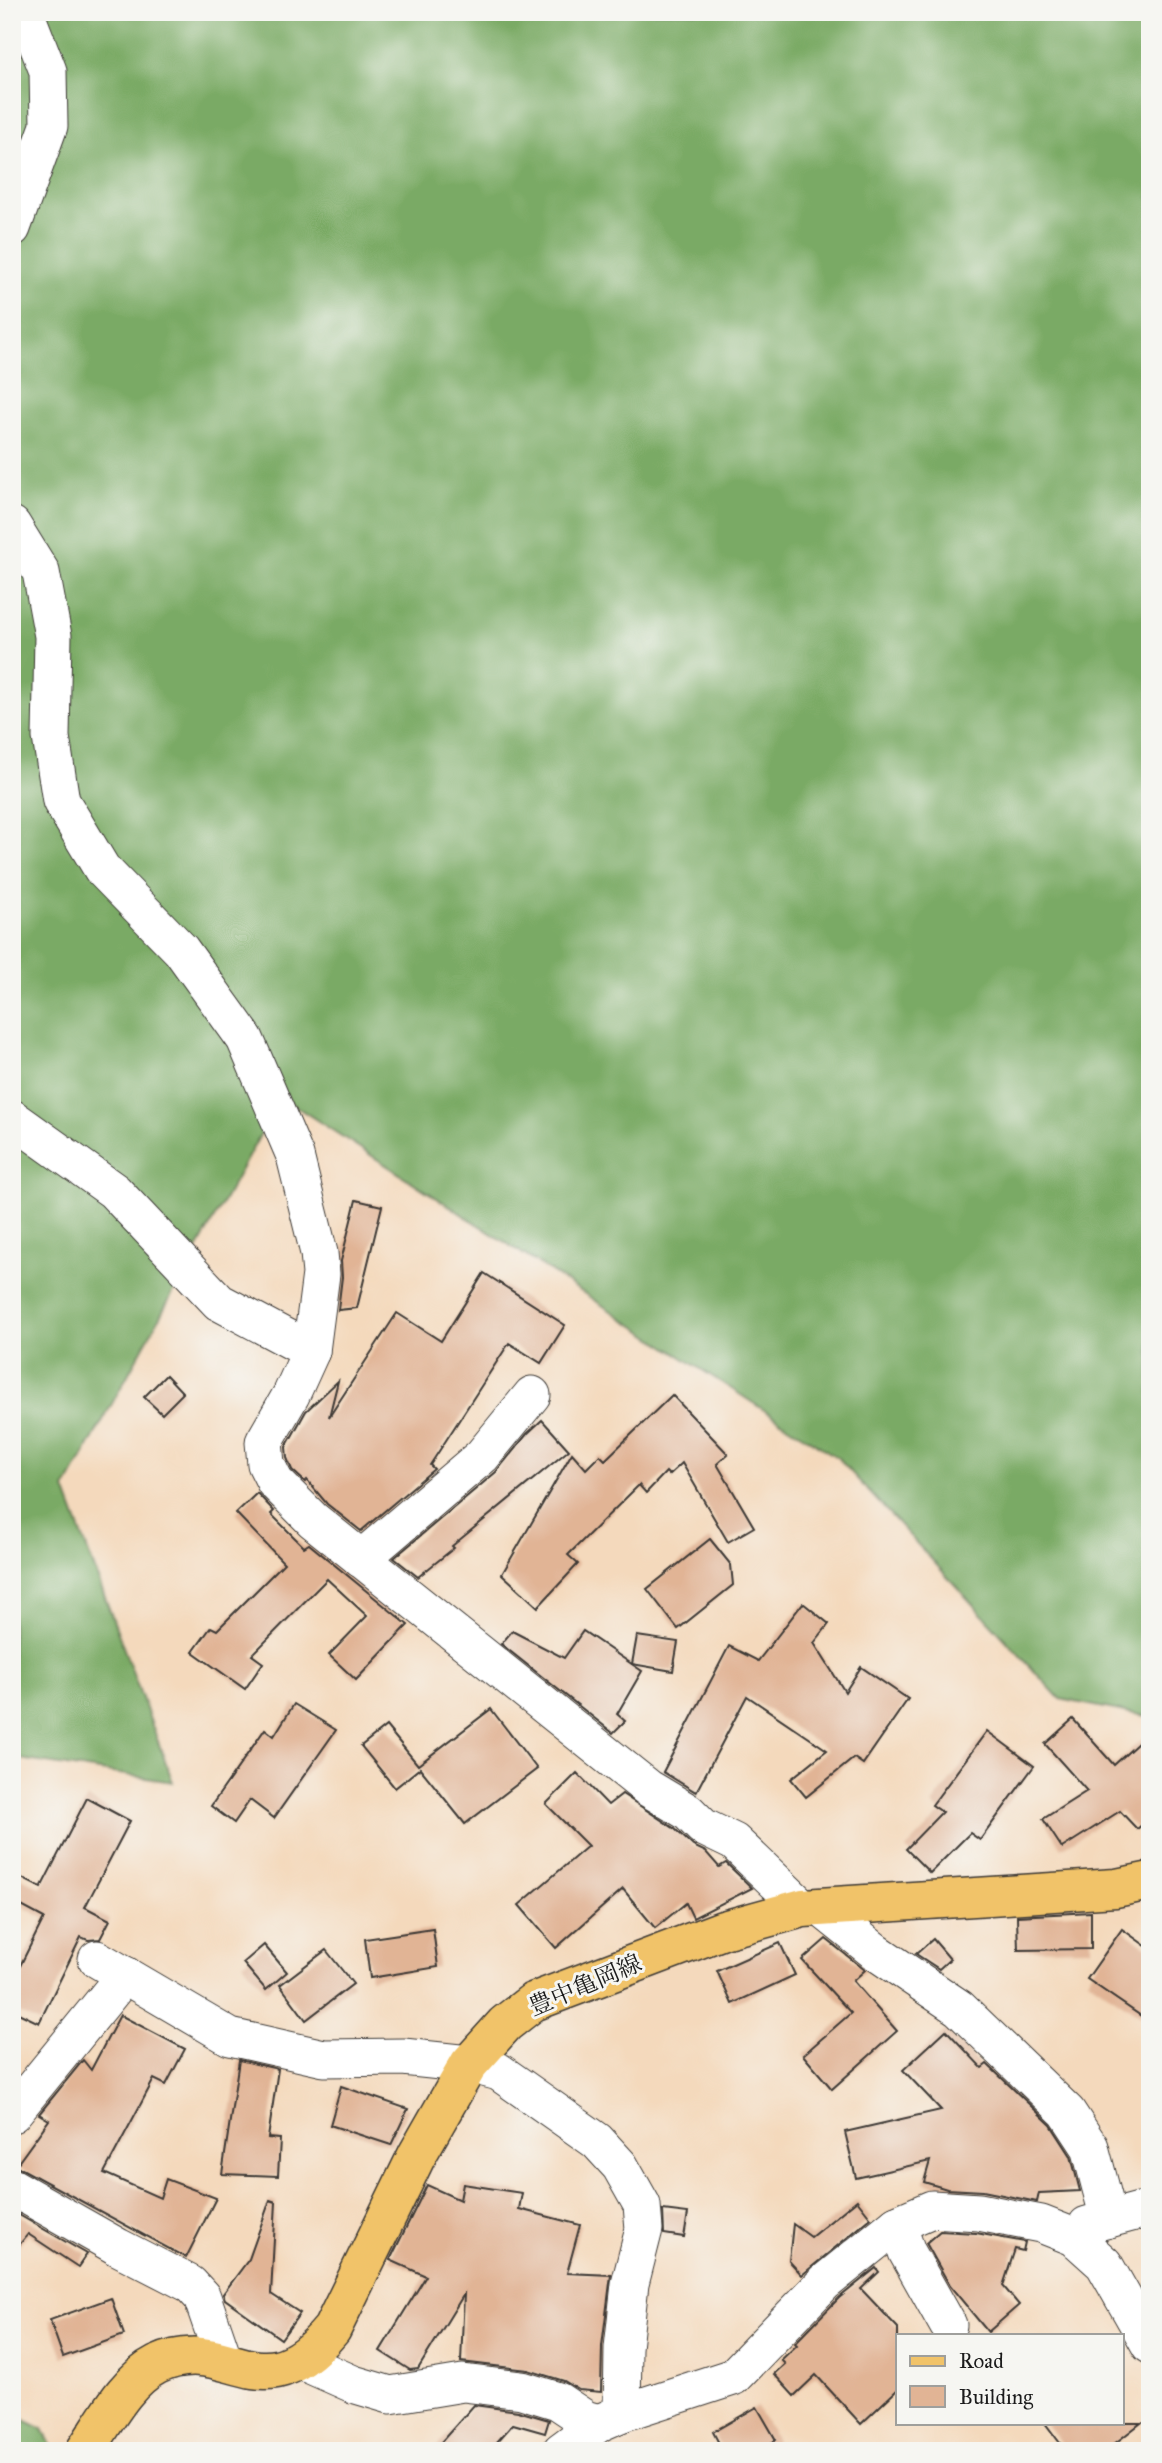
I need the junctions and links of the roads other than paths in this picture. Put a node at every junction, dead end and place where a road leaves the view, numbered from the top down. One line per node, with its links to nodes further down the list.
1 (25, 12): 2 (street)
2 (12, 228)
3 (12, 525): 5 (street)
4 (12, 1118): 5 (street)
5 (311, 1351): 7 (street)
6 (532, 1395): 7 (street)
7 (361, 1559): 9 (street)
8 (1150, 1881): 9 (main road, 豊中亀岡線)
9 (811, 1907): 10 (main road, 豊中亀岡線); 14 (street)
10 (469, 2064): 11 (street); 19 (main road, 豊中亀岡線); 21 (street)
11 (12, 2113)
12 (12, 2187): 20 (street)
13 (1150, 2208): 14 (street)
14 (1109, 2219): 16 (street)
15 (897, 2224): 16 (street); 17 (street); 21 (street)
16 (1063, 2232): 18 (street)
17 (948, 2325)
18 (1150, 2345)
19 (299, 2360): 20 (main road, 豊中亀岡線); 21 (street)
20 (223, 2361): 22 (main road, 豊中亀岡線)
21 (611, 2418): 23 (street)
22 (85, 2451)
23 (561, 2451)

